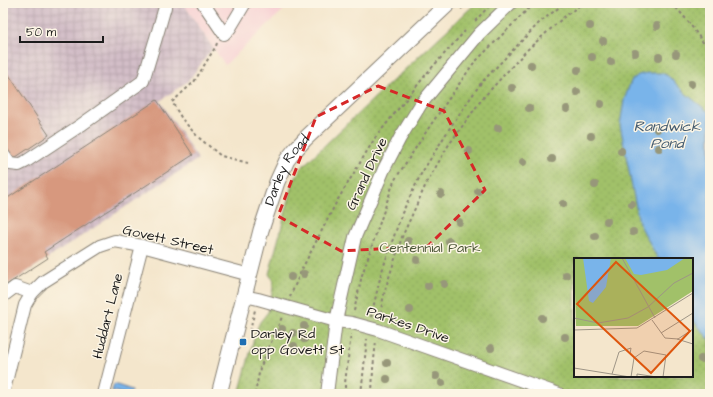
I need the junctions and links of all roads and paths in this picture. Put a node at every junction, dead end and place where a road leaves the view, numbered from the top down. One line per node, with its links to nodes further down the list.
1 (165, 3): 16 (street)
2 (204, 3): 14 (street)
3 (245, 3): 14 (street)
4 (467, 3): 11 (path)
5 (492, 3): 12 (path)
6 (511, 3): 24 (street, Grand Drive)
7 (534, 3): 25 (path)
8 (564, 3): 26 (path)
9 (583, 3): 26 (path)
10 (672, 3): 15 (path)
11 (454, 7): 19 (main road, Darley Road)
12 (475, 20)
13 (470, 26): 23 (path)
14 (221, 31): 17 (path)
15 (710, 52)
16 (3, 154)
17 (248, 163)
18 (142, 246): 19 (street, Govett Street); 20 (street, Govett Street); 29 (street, Huddart Lane)
19 (250, 275): 22 (main road, Darley Road)
20 (32, 293): 21 (street); 28 (street, Govett Street)
21 (3, 296)
22 (251, 298): 23 (street, Parkes Drive); 27 (path); 30 (main road, Darley Road)
23 (286, 307): 24 (street, Parkes Drive); 31 (path)
24 (336, 321): 25 (street, Parkes Drive); 32 (street, Grand Drive)
25 (352, 323): 26 (street, Parkes Drive); 33 (path)
26 (373, 328): 34 (path); 35 (path); 36 (street, Parkes Drive)
27 (248, 337)
28 (3, 394)
29 (104, 394)
30 (219, 394)
31 (255, 394)
32 (327, 394)
33 (344, 394)
34 (361, 394)
35 (372, 394)
36 (559, 394)

